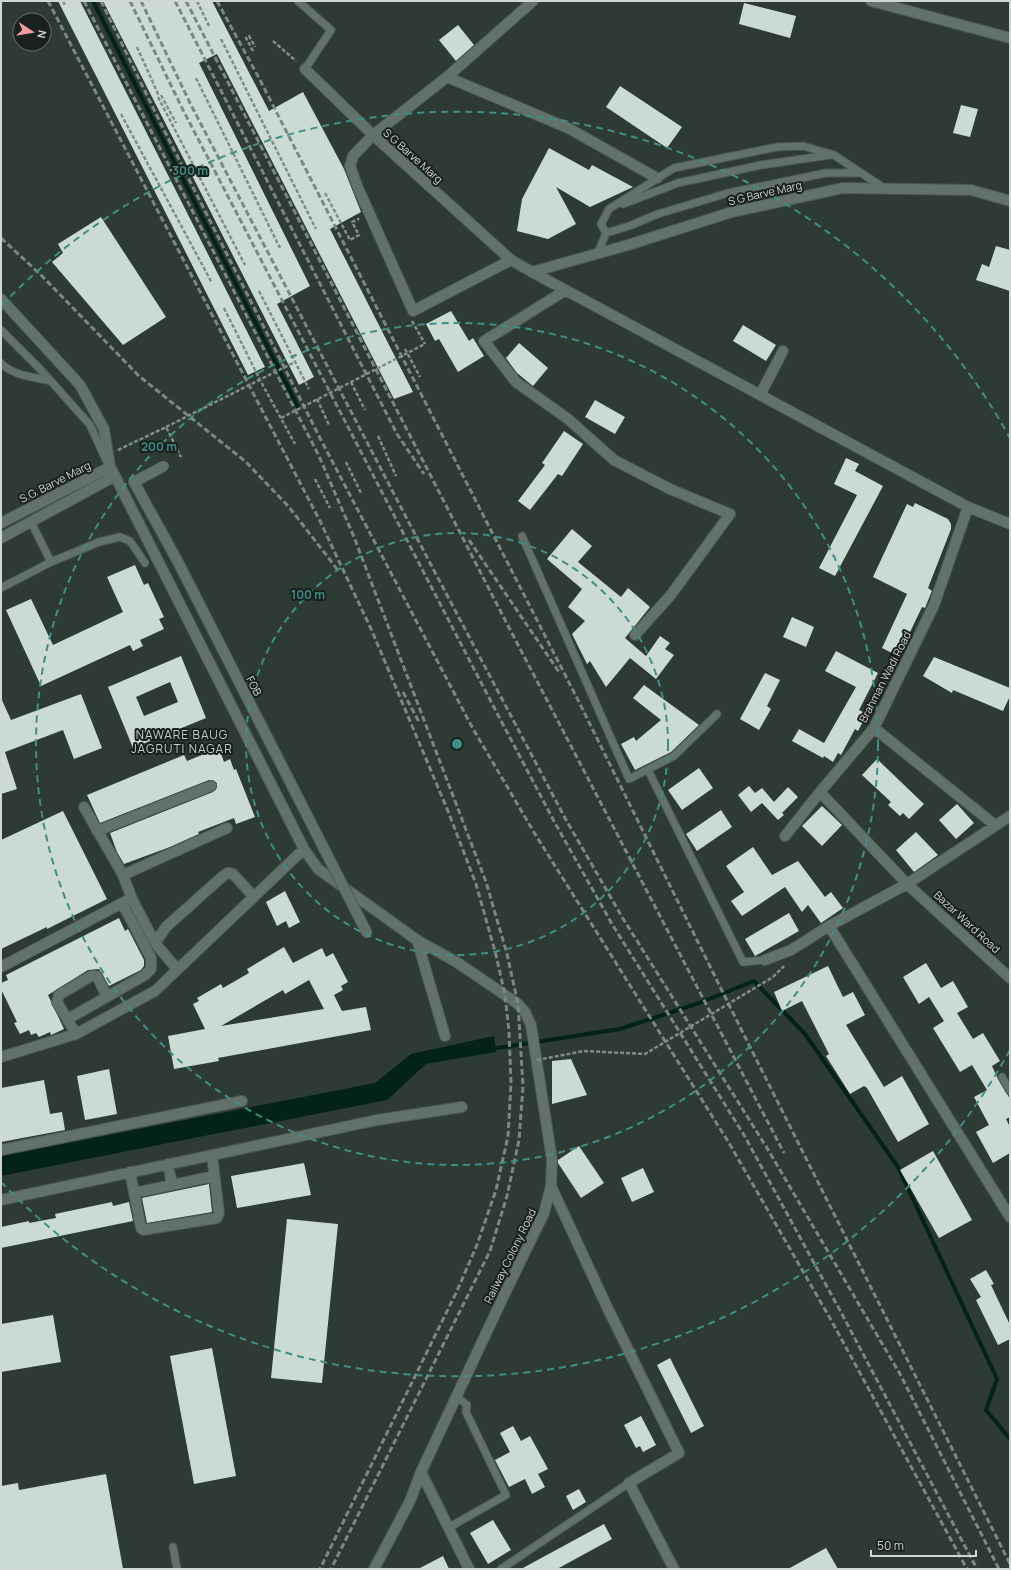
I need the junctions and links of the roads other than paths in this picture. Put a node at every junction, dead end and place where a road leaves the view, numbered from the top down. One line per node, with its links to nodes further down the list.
1 (298, 1): 5 (lane)
2 (533, 1): 6 (street, S G Barve Marg)
3 (871, 1): 4 (street)
4 (1010, 38)
5 (304, 69): 7 (street)
6 (447, 77): 7 (street, S G Barve Marg); 10 (street)
7 (373, 135): 16 (street, S G Barve Marg); 16 (street)
8 (834, 155): 9 (lane); 10 (lane); 13 (lane)
9 (859, 173): 11 (lane); 14 (lane)
10 (657, 178): 13 (lane)
11 (884, 188): 12 (street, S G Barve Marg); 15 (street, S G Barve Marg)
12 (1010, 201)
13 (609, 209): 14 (lane)
14 (606, 233): 15 (lane)
15 (598, 253): 17 (street, S G Barve Marg)
16 (511, 260): 17 (street, S G Barve Marg)
17 (532, 272): 18 (street, S G Barve Marg)
18 (566, 290): 24 (street, S G Barve Marg); 36 (street)
19 (1, 299): 26 (street, Railway Colony Road)
20 (1, 330): 23 (lane)
21 (783, 351): 24 (street)
22 (1, 363): 23 (lane)
23 (51, 381): 26 (lane)
24 (760, 395): 27 (street, S G Barve Marg)
25 (164, 466): 55 (street, FOB, bridge)
26 (112, 472): 28 (street); 29 (street, S.G. Barve Marg); 48 (street, Railway Colony Road)
27 (968, 507): 30 (street, S G Barve Marg); 38 (street, Brahman Wadi Road)
28 (31, 522): 32 (street); 33 (lane)
29 (1, 523)
30 (1010, 524)
31 (522, 536): 39 (lane)
32 (1, 537)
33 (51, 562): 34 (lane); 35 (lane)
34 (145, 563)
35 (1, 588)
36 (635, 635)
37 (717, 714): 39 (lane)
38 (874, 728): 41 (street, Brahman Wadi Road); 44 (street)
39 (648, 770): 58 (lane)
40 (211, 786): 46 (street)
41 (820, 792): 47 (street, Brahman Wadi Road); 50 (street, Bazar Ward Road)
42 (84, 807): 46 (street)
43 (1010, 816): 44 (street)
44 (995, 825): 50 (street)
45 (227, 828): 49 (street)
46 (97, 831): 49 (street)
47 (785, 836)
48 (304, 849): 51 (street); 56 (street, Railway Colony Road)
49 (123, 876): 52 (street)
50 (907, 884): 54 (street); 61 (street, Bazar Ward Road)
51 (254, 897): 57 (street); 60 (street)
52 (132, 899): 53 (street); 57 (street)
53 (122, 904): 59 (street); 62 (street)
54 (829, 926): 58 (street); 80 (street)
55 (367, 933)
56 (417, 940): 65 (street); 77 (street, Railway Colony Road)
57 (155, 943): 60 (street)
58 (765, 960)
59 (1, 967)
60 (177, 969): 64 (street)
61 (1010, 978)
62 (107, 997): 63 (street); 63 (street)
63 (68, 1019): 64 (street)
64 (76, 1034): 66 (street)
65 (445, 1036)
66 (1, 1057)
67 (1002, 1077): 68 (lane)
68 (1010, 1091)
69 (242, 1101): 71 (street)
70 (462, 1107): 72 (street)
71 (1, 1150)
72 (212, 1155): 73 (street); 75 (street)
73 (168, 1164): 74 (street); 76 (street)
74 (130, 1172): 78 (street); 79 (street)
75 (214, 1176): 76 (street); 78 (street)
76 (172, 1185): 78 (street)
77 (552, 1186): 81 (street, Railway Colony Road); 83 (street)
78 (134, 1193)
79 (1, 1200)
80 (1009, 1211)
81 (456, 1396): 82 (street, Railway Colony Road); 84 (lane)
82 (421, 1472): 84 (street); 87 (street, Railway Colony Road)
83 (629, 1483): 89 (lane); 90 (street)
84 (448, 1528): 88 (street)
85 (173, 1547): 86 (lane)
86 (177, 1569)
87 (374, 1569)
88 (469, 1569)
89 (501, 1569)
90 (674, 1569)

